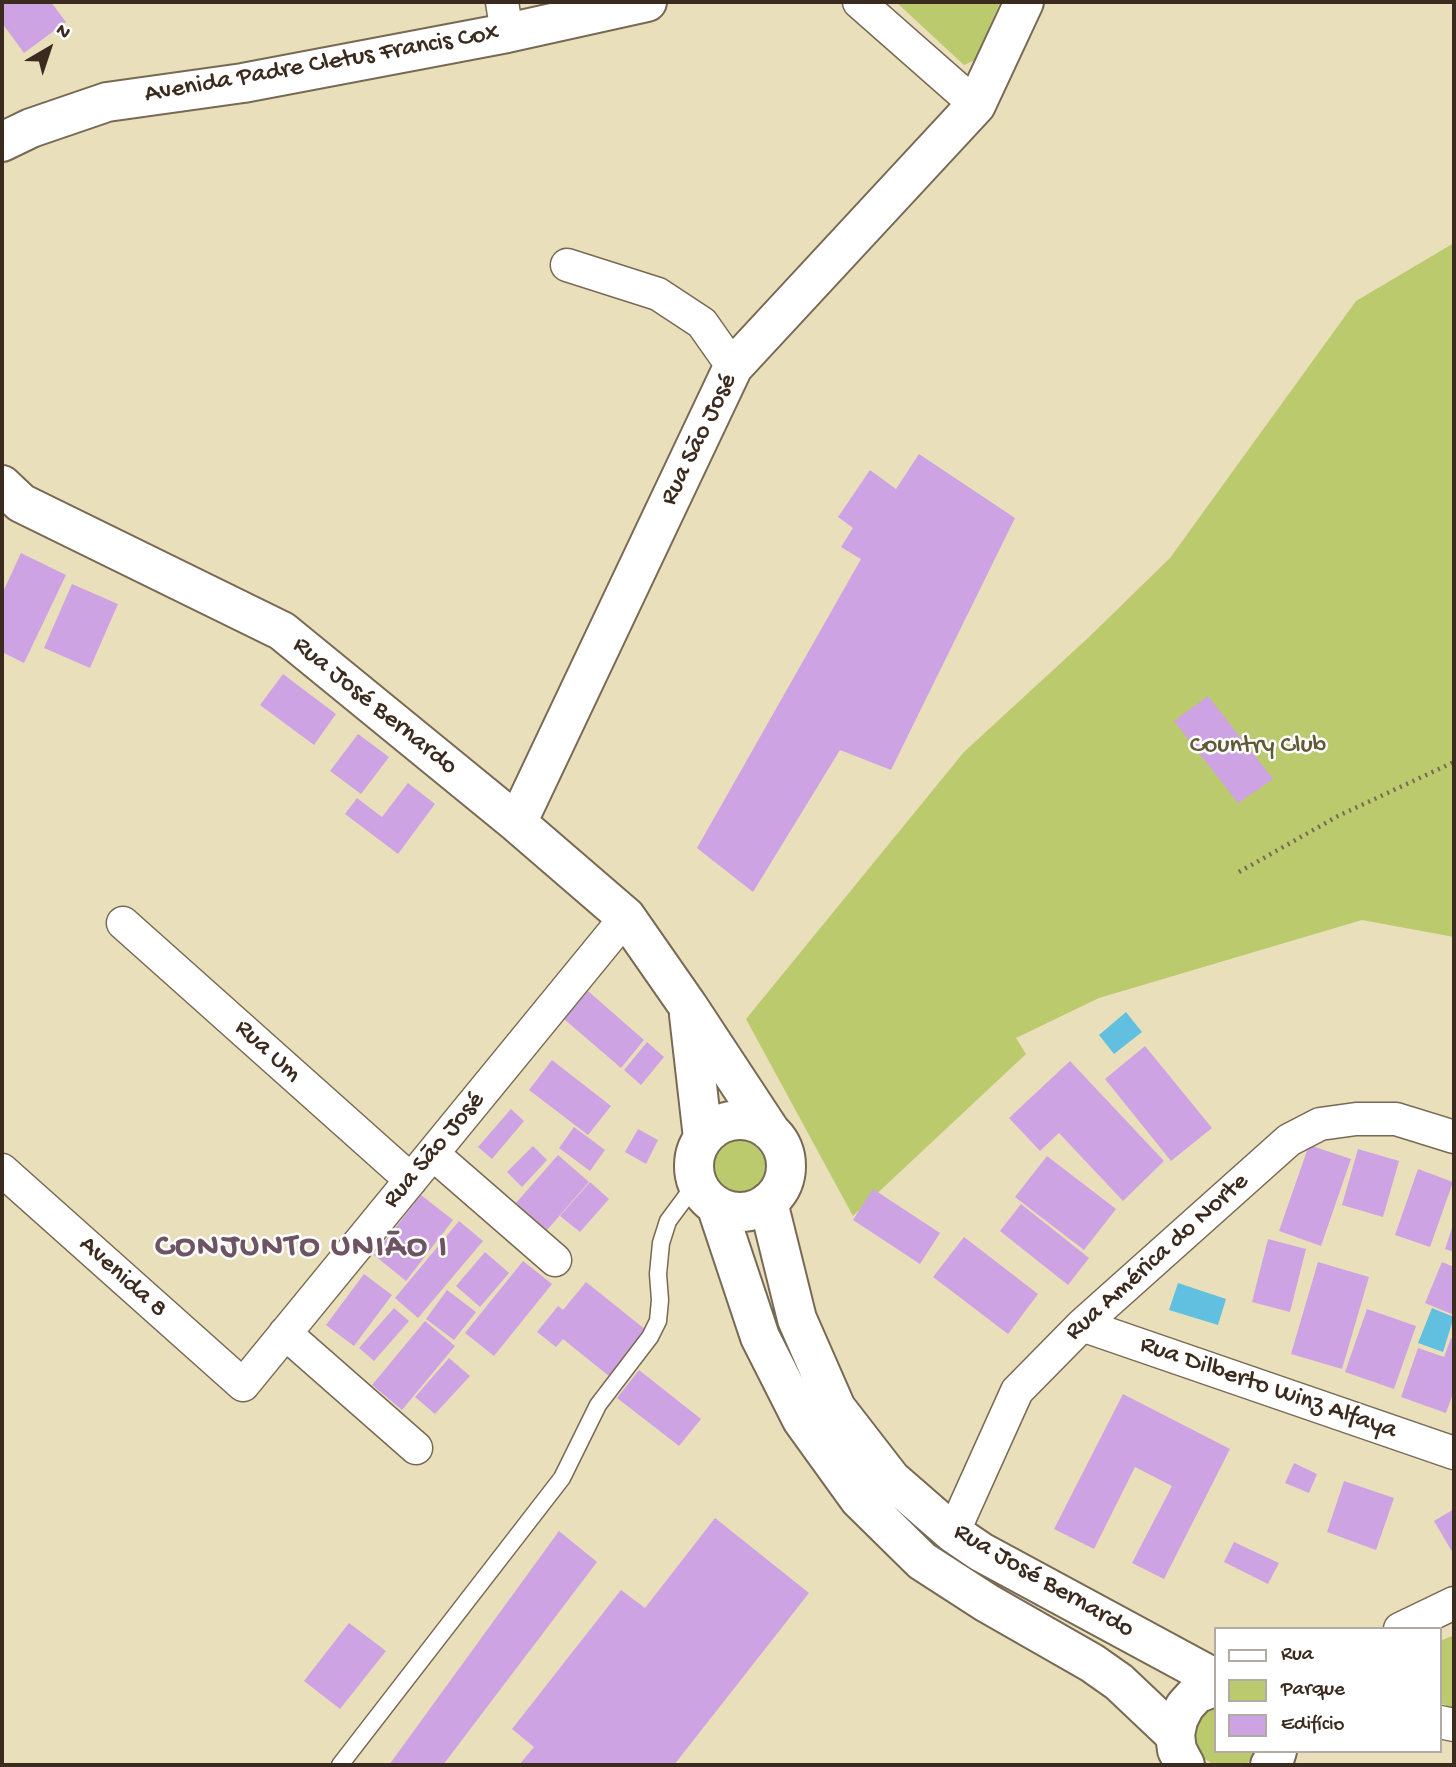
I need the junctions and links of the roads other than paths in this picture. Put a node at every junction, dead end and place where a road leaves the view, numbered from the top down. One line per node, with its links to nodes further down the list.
1 (647, 2): 4 (street, Avenida Padre Cletus Francis Cox)
2 (859, 2): 5 (street)
3 (1024, 2): 5 (street, Rua São José)
4 (504, 17): 6 (street, Avenida Padre Cletus Francis Cox)
5 (976, 105): 8 (street, Rua São José)
6 (2, 142)
7 (568, 265): 8 (street)
8 (733, 367): 10 (street, Rua São José)
9 (11, 499): 10 (street, Rua José Bernardo)
10 (517, 823): 11 (street, Rua José Bernardo)
11 (626, 917): 13 (street, Rua José Bernardo); 17 (street, Rua São José)
12 (123, 923): 19 (street, Rua Um)
13 (688, 1006): 14 (street, Rua José Bernardo); 15 (street, Rua José Bernardo)
14 (771, 1132): 15 (street); 21 (street)
15 (703, 1138): 20 (street)
16 (1454, 1138): 23 (street, Rua América do Norte)
17 (433, 1154): 19 (street, Rua São José); 22 (street)
18 (2, 1170): 25 (street, Avenida 8)
19 (411, 1180): 24 (street, Rua São José)
20 (706, 1194): 21 (street); 33 (street); 34 (lane)
21 (768, 1202): 28 (street, Rua José Bernardo)
22 (555, 1260)
23 (1082, 1325): 27 (street, Rua Dilberto Winz Alfaya); 28 (street, Rua América do Norte)
24 (285, 1333): 25 (street, Rua São José); 26 (street)
25 (243, 1385)
26 (416, 1448)
27 (1454, 1453)
28 (953, 1533): 31 (street, Rua José Bernardo)
29 (1454, 1603): 30 (street)
30 (1404, 1627)
31 (1214, 1678)
32 (1214, 1687): 33 (street)
33 (1180, 1750)
34 (340, 1765)

